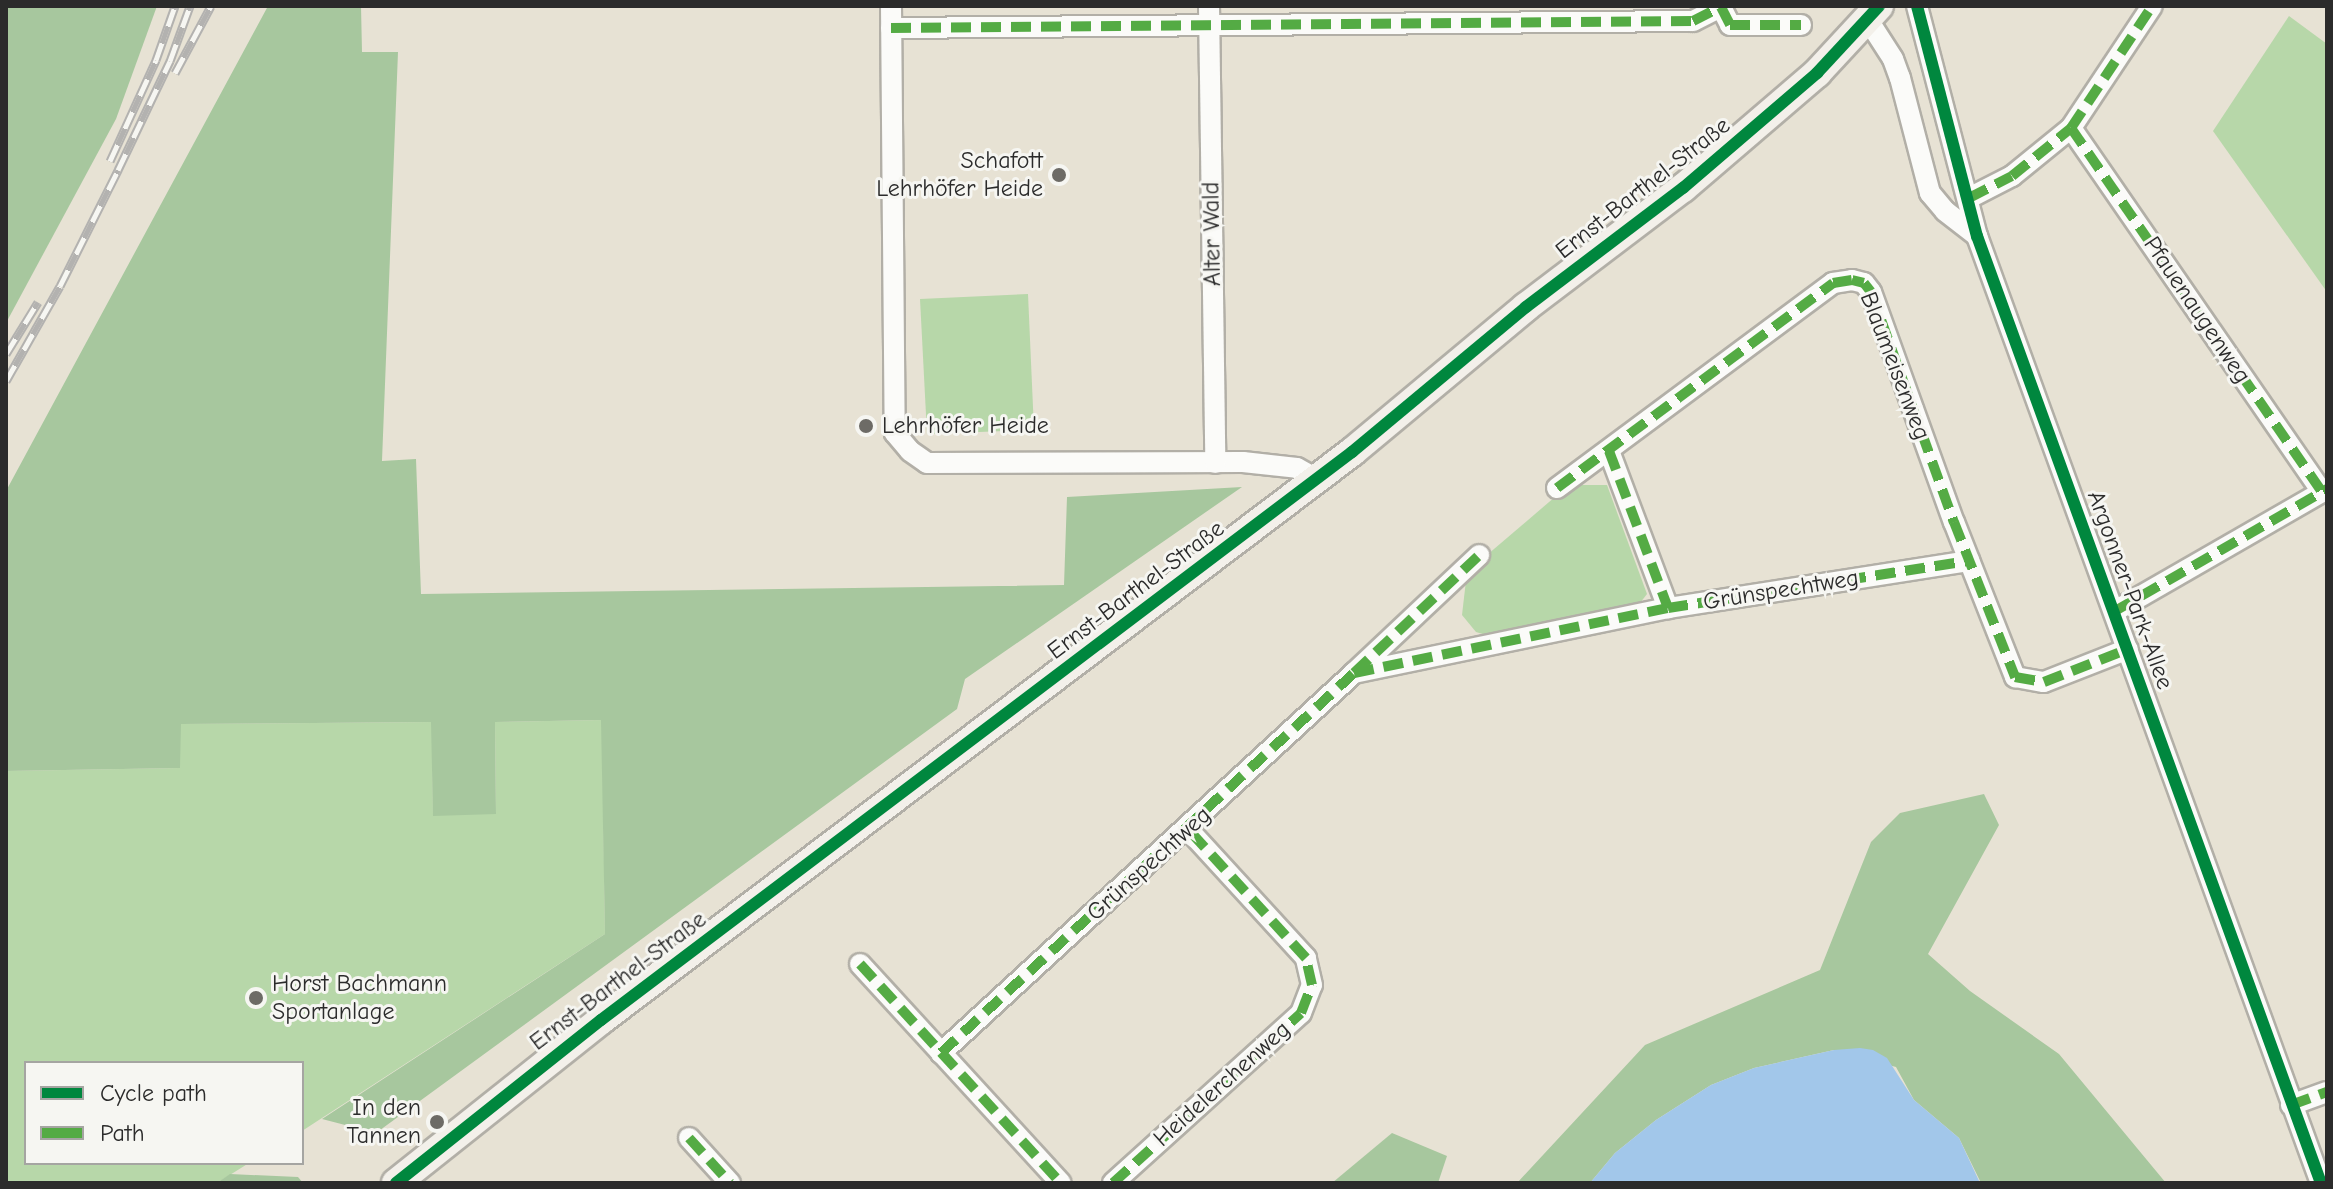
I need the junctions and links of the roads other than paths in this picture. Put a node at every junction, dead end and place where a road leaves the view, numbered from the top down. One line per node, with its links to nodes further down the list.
1 (891, 6): 9 (street)
2 (1917, 6): 11 (street, Argonner-Park-Allee)
3 (2152, 6): 10 (street)
4 (1721, 7): 6 (street); 8 (street)
5 (1874, 13): 12 (street); 15 (street, Ernst-Barthel-Straße)
6 (1480, 14): 7 (street)
7 (1209, 15): 9 (street); 14 (street, Alter Wald)
8 (1801, 25)
9 (891, 28): 14 (street)
10 (2071, 128): 11 (street); 17 (street, Pfauenaugenweg)
11 (1969, 198): 12 (street, Argonner-Park-Allee)
12 (1977, 236): 21 (street, Argonner-Park-Allee)
13 (1609, 451): 16 (street, Blaumeisenweg); 19 (street, Blaumeisenweg); 20 (street)
14 (1215, 463): 15 (street)
15 (1317, 479): 30 (street, Ernst-Barthel-Straße)
16 (1557, 488)
17 (2324, 490): 21 (street)
18 (1479, 555): 23 (street, Grünspechtweg)
19 (1969, 561): 20 (street, Grünspechtweg); 22 (street)
20 (1668, 608): 23 (street, Grünspechtweg)
21 (2115, 611): 22 (street, Argonner-Park-Allee)
22 (2128, 649): 28 (street, Argonner-Park-Allee)
23 (1354, 673): 24 (street, Grünspechtweg)
24 (1188, 829): 26 (street, Grünspechtweg); 33 (street, Heidelerchenweg)
25 (860, 964): 26 (street)
26 (941, 1053): 32 (street)
27 (2327, 1092): 28 (street)
28 (2291, 1105): 34 (street, Argonner-Park-Allee)
29 (689, 1138): 31 (street)
30 (396, 1183)
31 (729, 1183)
32 (1061, 1183)
33 (1113, 1183)
34 (2321, 1183)

